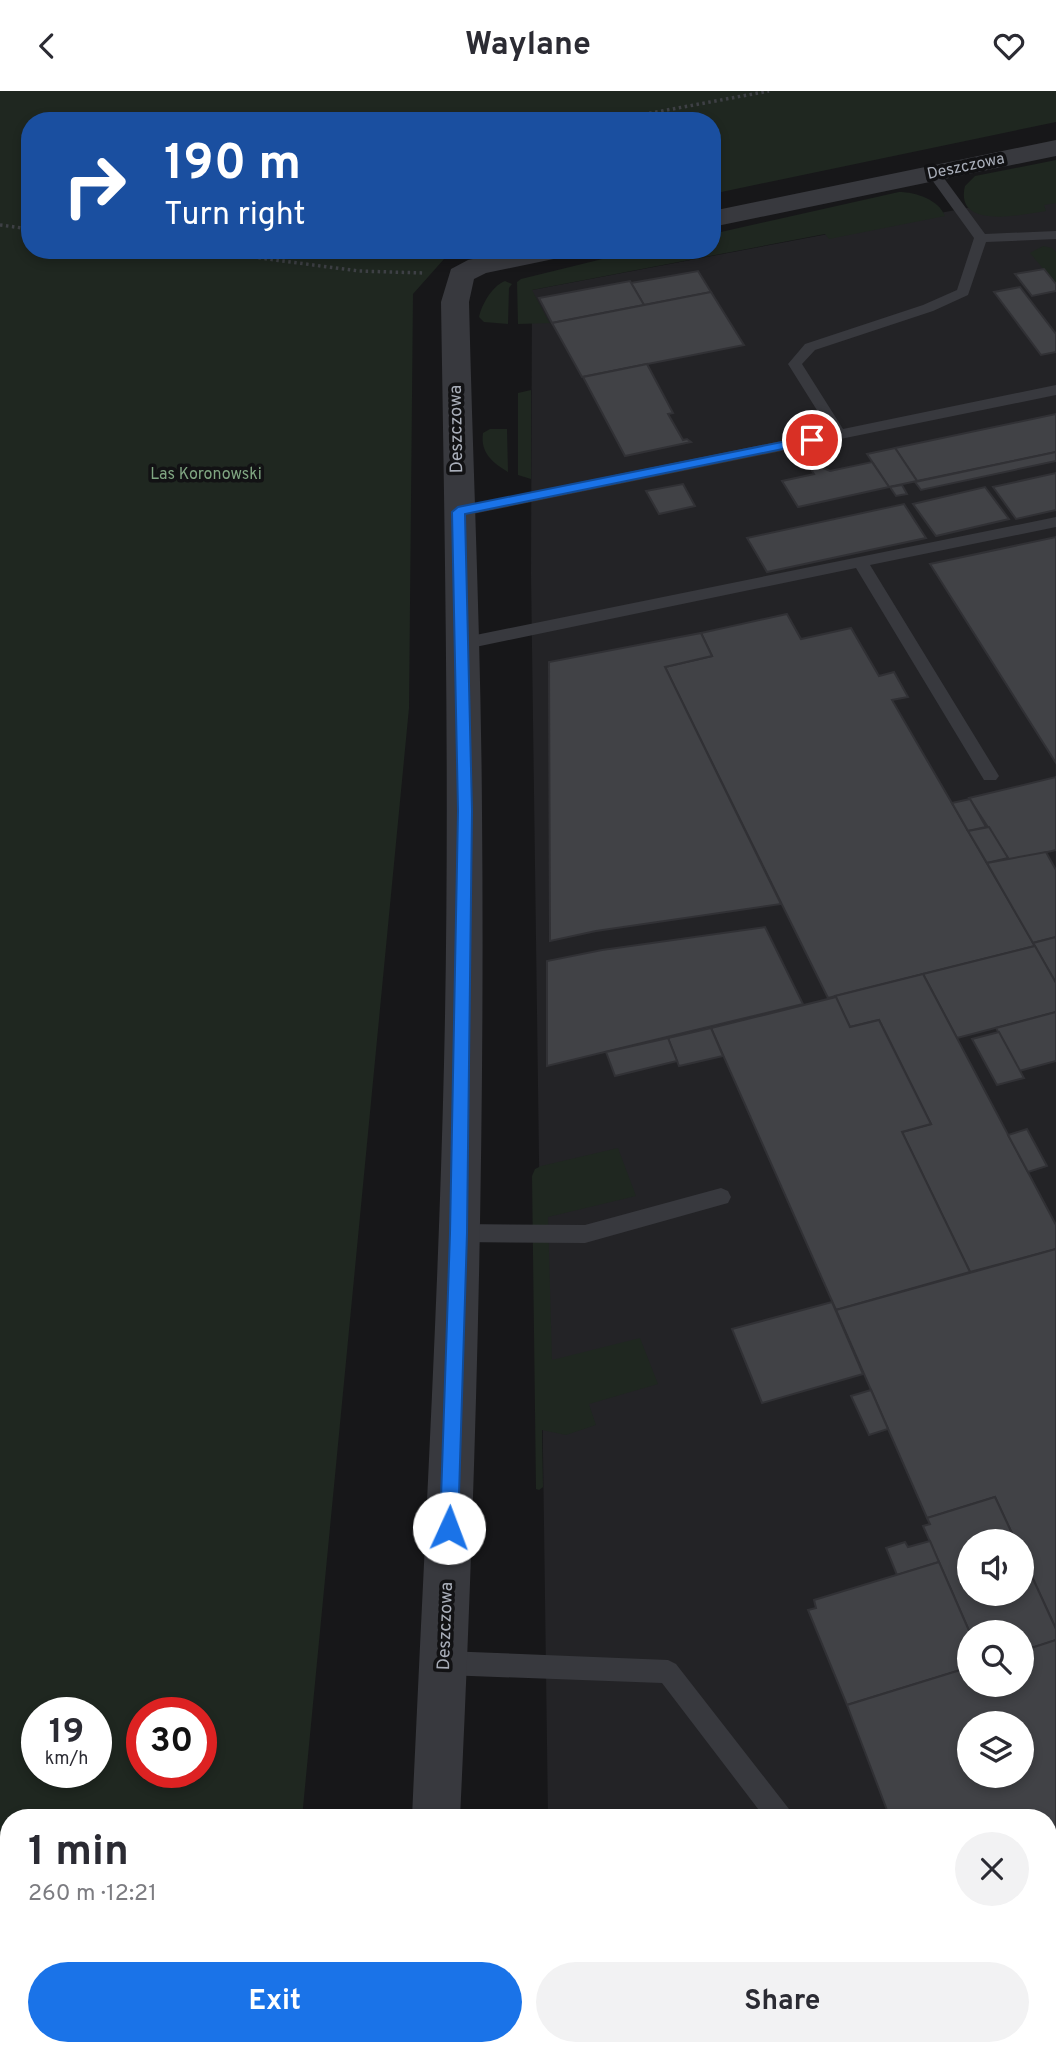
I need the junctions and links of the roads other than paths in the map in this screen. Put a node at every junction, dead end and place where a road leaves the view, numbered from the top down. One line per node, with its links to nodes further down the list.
1 (1056, 148): 2 (street, Deszczowa)
2 (933, 173): 3 (street, Deszczowa); 5 (lane)
3 (721, 217)
4 (1056, 235): 5 (lane)
5 (981, 238): 8 (lane)
6 (516, 259): 9 (street, Deszczowa)
7 (1056, 390): 8 (lane)
8 (839, 434): 9 (lane)
9 (458, 512): 12 (street, Deszczowa)
10 (1056, 522): 11 (lane)
11 (860, 562): 12 (lane); 13 (lane)
12 (461, 644): 15 (street, Deszczowa)
13 (990, 776)
14 (721, 1198): 15 (lane)
15 (458, 1233): 16 (street, Deszczowa)
16 (445, 1663): 17 (street, Deszczowa); 18 (lane)
17 (437, 1809)
18 (773, 1809)

